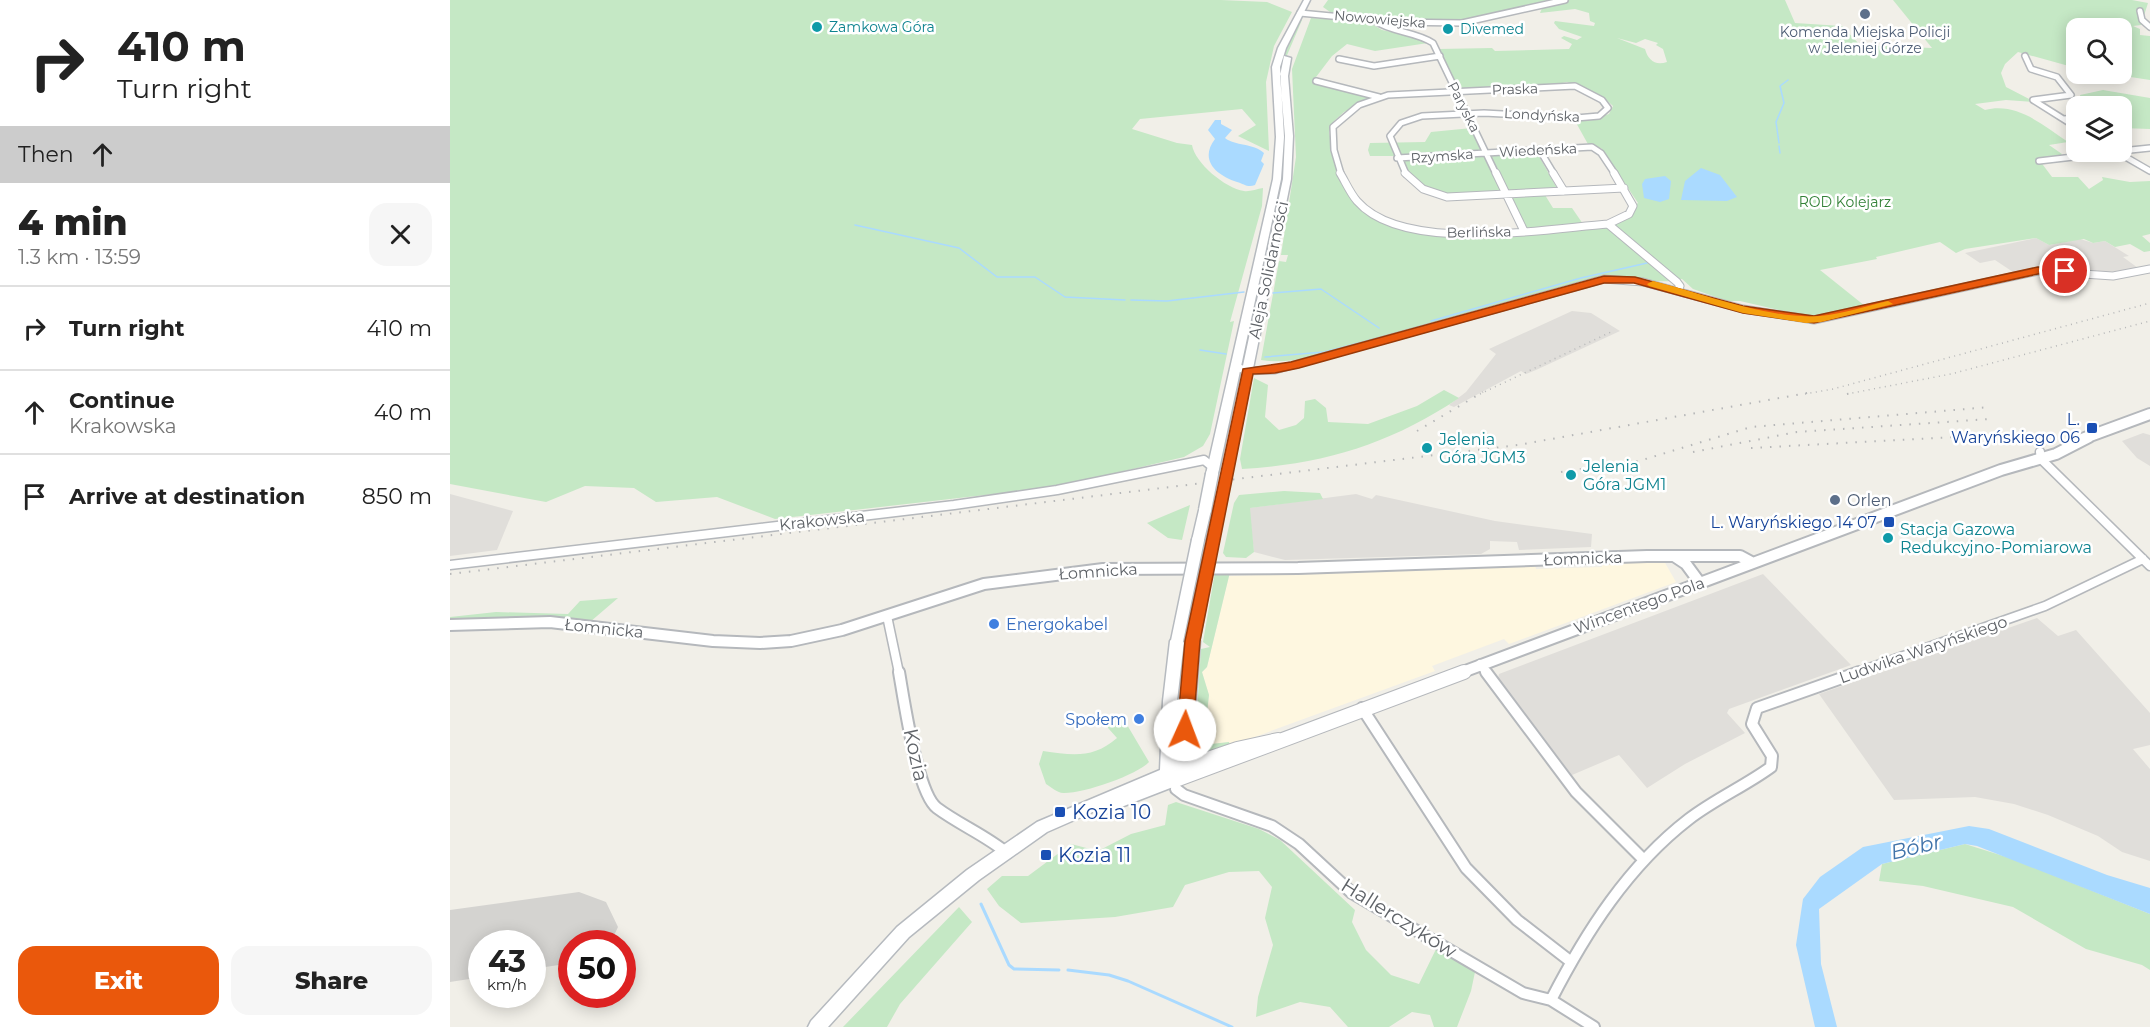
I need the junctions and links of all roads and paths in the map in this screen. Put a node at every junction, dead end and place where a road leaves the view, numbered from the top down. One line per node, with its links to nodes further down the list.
1 (1307, 0): 5 (main road, Aleja Solidarności)
2 (1315, 0): 5 (main road, Aleja Solidarności)
3 (1565, 0): 6 (street, Nowowiejska)
4 (2140, 11): 7 (street)
5 (1304, 13): 6 (street, Nowowiejska); 33 (main road, Aleja Solidarności)
6 (1373, 20): 8 (street, Paryska)
7 (2150, 27)
8 (1440, 56): 10 (street); 13 (street, Paryska)
9 (2025, 57): 16 (street)
10 (1339, 59)
11 (1316, 81): 14 (street, Berlińska)
12 (1575, 86): 13 (street, Praska); 15 (street, Londyńska)
13 (1455, 91): 14 (street, Berlińska); 15 (street, Paryska)
14 (1380, 97): 30 (street, Berlińska)
15 (1467, 114): 20 (street, Paryska); 21 (street, Rzymska)
16 (2064, 119)
17 (2150, 148): 19 (street)
18 (1539, 149): 20 (street, Wiedeńska); 26 (street, Wiedeńska); 27 (street)
19 (2132, 150)
20 (1487, 153): 21 (street, Rzymska); 28 (street, Paryska)
21 (1397, 158): 28 (street, Rzymska)
22 (2066, 158): 24 (street)
23 (2132, 160): 25 (street)
24 (2039, 161)
25 (2150, 171)
26 (1624, 188): 27 (street, Rzymska); 29 (street, Wiedeńska)
27 (1564, 191): 28 (street, Rzymska)
28 (1507, 195): 30 (street, Paryska)
29 (1608, 224): 30 (street, Berlińska); 32 (street)
30 (1524, 231)
31 (2150, 269): 32 (street)
32 (1678, 290): 33 (street)
33 (1244, 368): 35 (main road, Aleja Solidarności); 49 (main road, Aleja Solidarności, bridge)
34 (2150, 414): 36 (street, Wincentego Pola)
35 (1221, 437): 37 (main road, Aleja Solidarności); 38 (street)
36 (2040, 456): 40 (street, Wincentego Pola); 41 (street, Ludwika Waryńskiego)
37 (1213, 471): 38 (street, Krakowska); 51 (main road, Aleja Solidarności, bridge)
38 (1146, 474): 42 (street, Krakowska)
39 (1674, 556): 40 (street, Łomnicka); 43 (street); 44 (street, Łomnicka)
40 (1753, 563): 43 (street, Wincentego Pola)
41 (2146, 563): 53 (street, Ludwika Waryńskiego)
42 (450, 565)
43 (1700, 583): 46 (street, Wincentego Pola)
44 (887, 616): 45 (street, Łomnicka); 52 (street, Kozia)
45 (450, 625)
46 (1480, 664): 47 (street, Wincentego Pola); 53 (street)
47 (1362, 708): 48 (street, Wincentego Pola); 54 (street)
48 (1278, 740): 50 (street, Wincentego Pola); 51 (street, Wincentego Pola)
49 (1185, 749): 50 (street); 51 (main road, Aleja Solidarności)
50 (1207, 758): 51 (street, Wincentego Pola)
51 (1174, 778): 52 (main road, Wincentego Pola); 55 (street, Hallerczyków)
52 (1013, 849): 56 (main road, Wincentego Pola)
53 (1643, 859): 54 (street)
54 (1570, 961): 55 (street)
55 (1551, 1000): 57 (street, Hallerczyków)
56 (817, 1027)
57 (1594, 1027)

